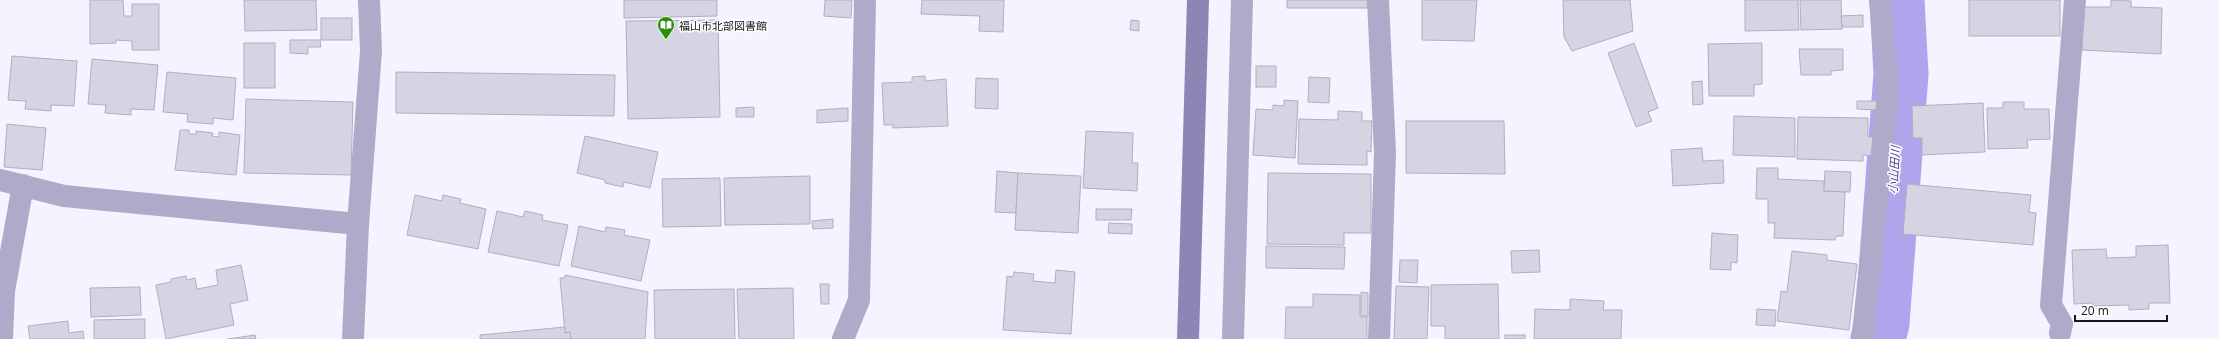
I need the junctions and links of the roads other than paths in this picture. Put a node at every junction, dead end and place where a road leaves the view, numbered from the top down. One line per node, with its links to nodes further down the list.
1 (369, 0): 10 (street)
2 (865, 0): 16 (street)
3 (1198, 0): 17 (street)
4 (1242, 0): 13 (street)
5 (1378, 0): 18 (street)
6 (1880, 0): 11 (street)
7 (2075, 0): 12 (street)
8 (0, 180): 9 (street)
9 (23, 185): 10 (street); 14 (street)
10 (358, 224): 15 (street)
11 (1863, 333)
12 (2060, 333)
13 (1233, 337)
14 (2, 339)
15 (353, 339)
16 (843, 339)
17 (1188, 339)
18 (1379, 339)

